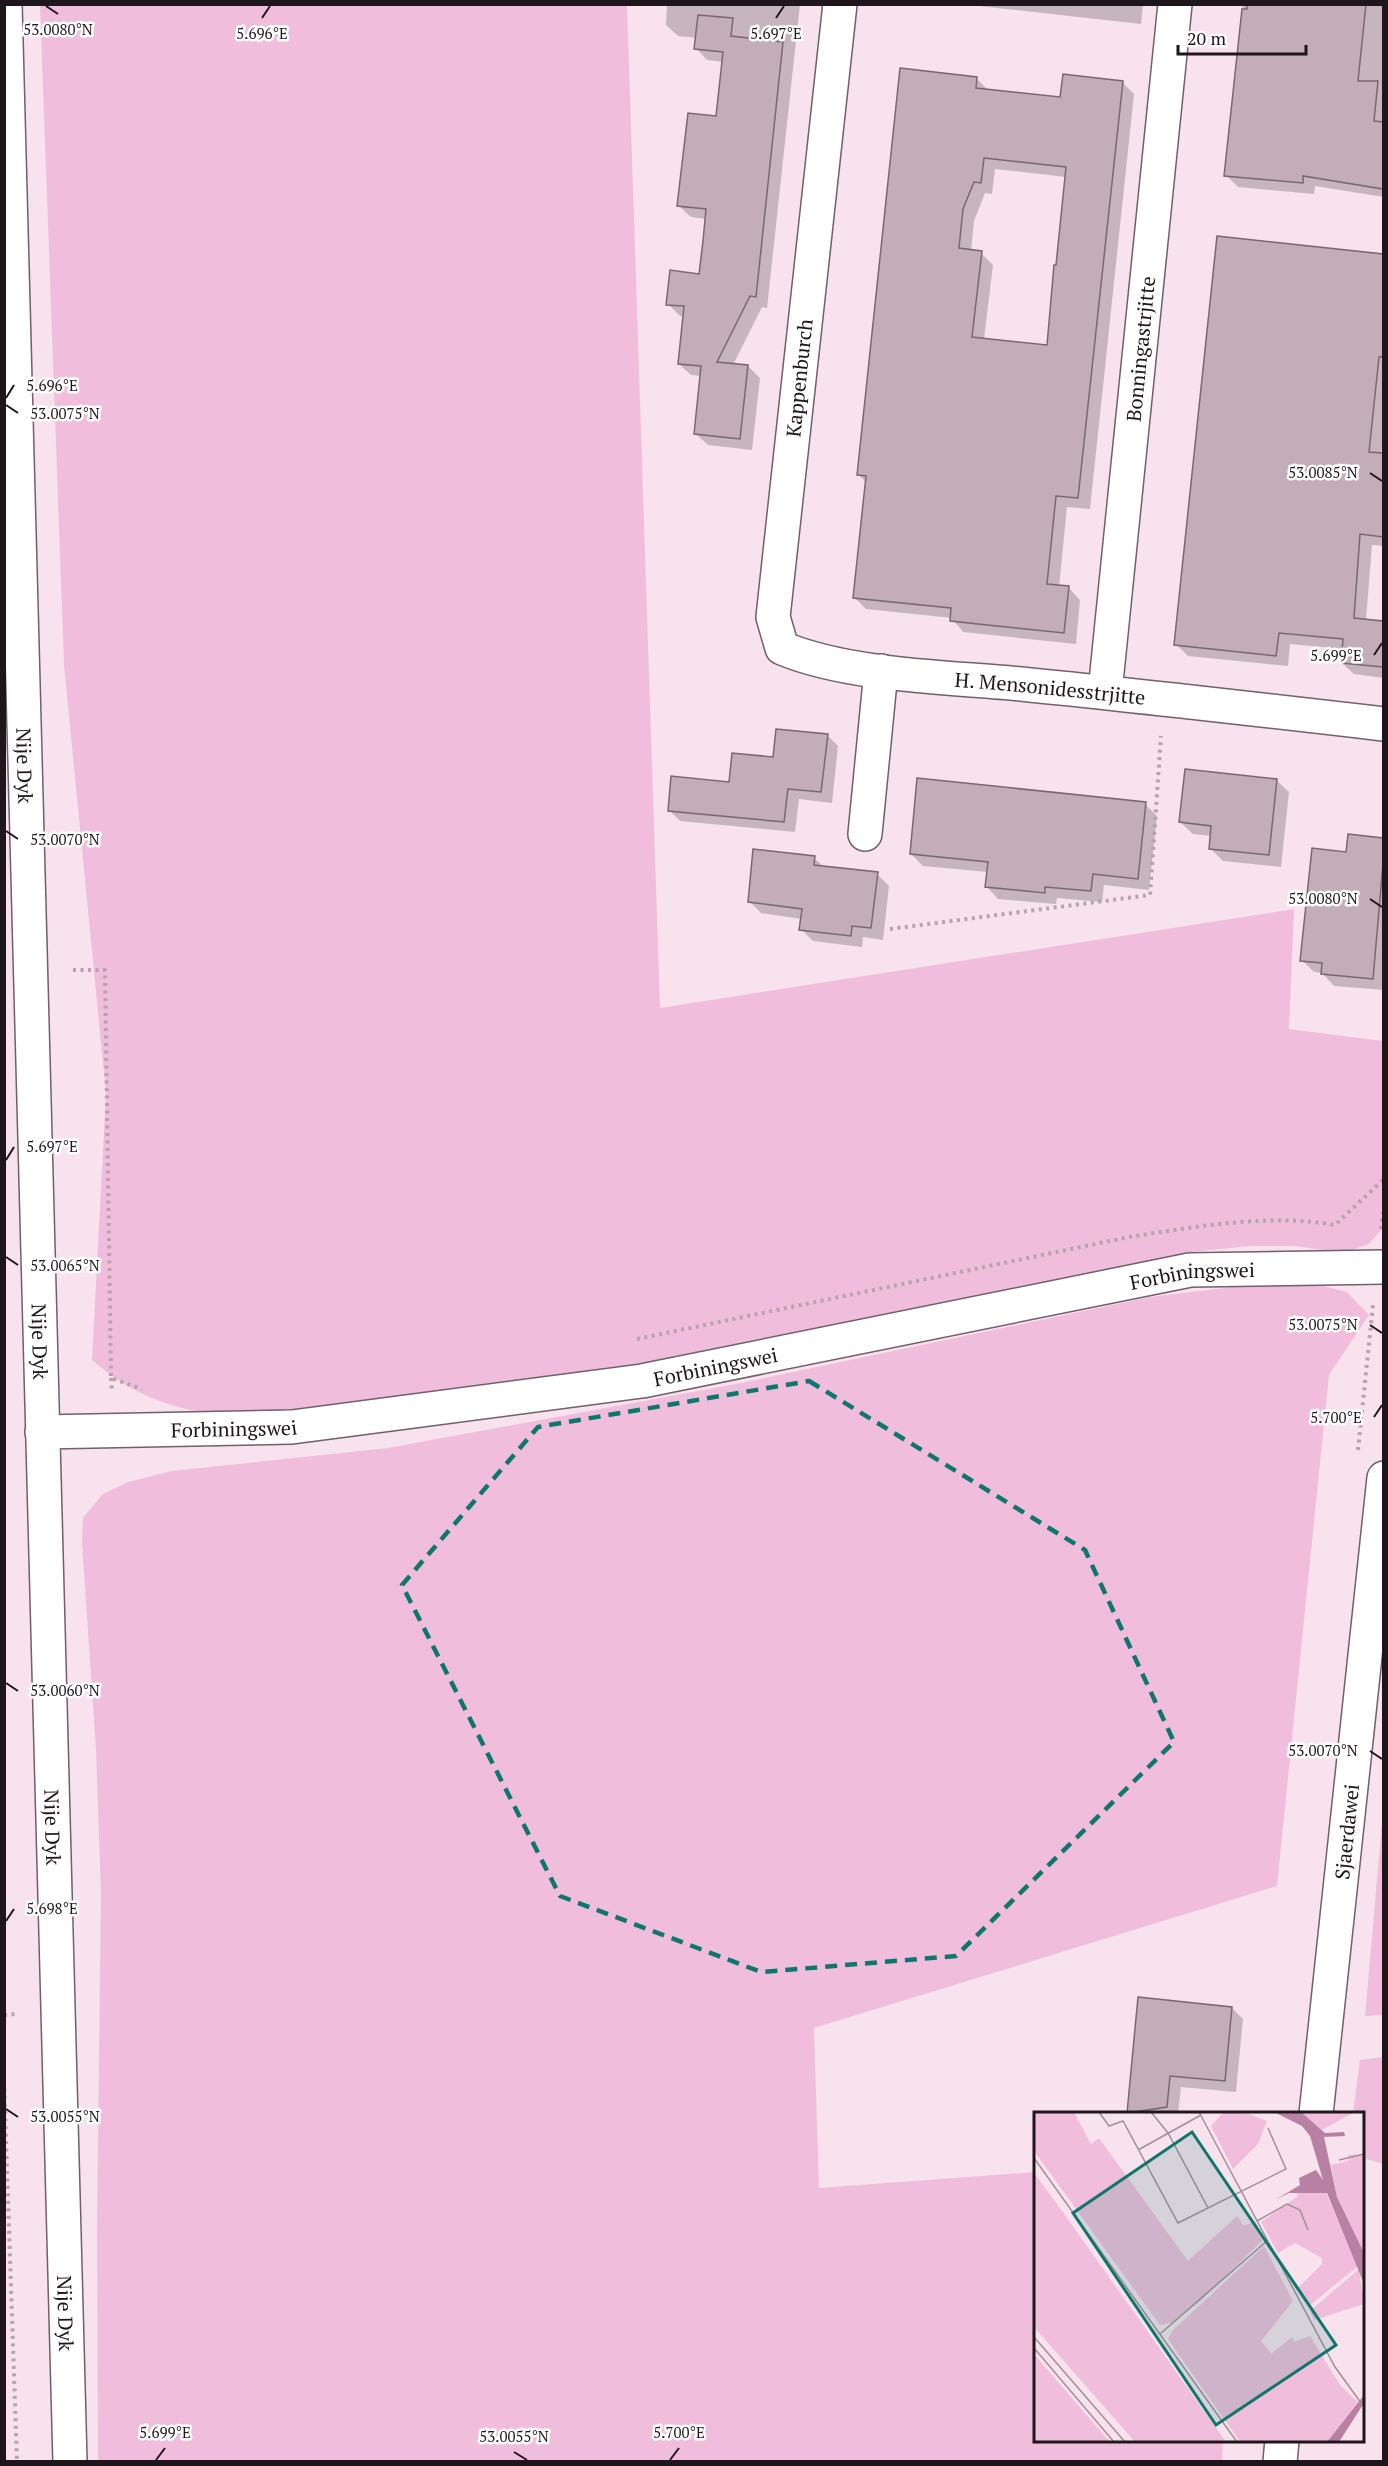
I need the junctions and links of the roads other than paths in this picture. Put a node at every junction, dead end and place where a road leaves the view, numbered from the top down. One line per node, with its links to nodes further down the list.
1 (5, 4): 9 (street, Nije Dyk)
2 (840, 4): 4 (street, Kappenburch)
3 (1175, 4): 5 (street, Bonningastrjitte)
4 (881, 671): 5 (street, H. Mensonidesstrjitte); 7 (street)
5 (1105, 692): 6 (street, H. Mensonidesstrjitte)
6 (1383, 724)
7 (865, 834)
8 (1383, 1267): 9 (street, Forbiningswei)
9 (42, 1432): 13 (street, Nije Dyk)
10 (1383, 1478): 11 (street, Sjaerdawei)
11 (1316, 2112)
12 (1282, 2442): 14 (street)
13 (70, 2462)
14 (1280, 2462)

